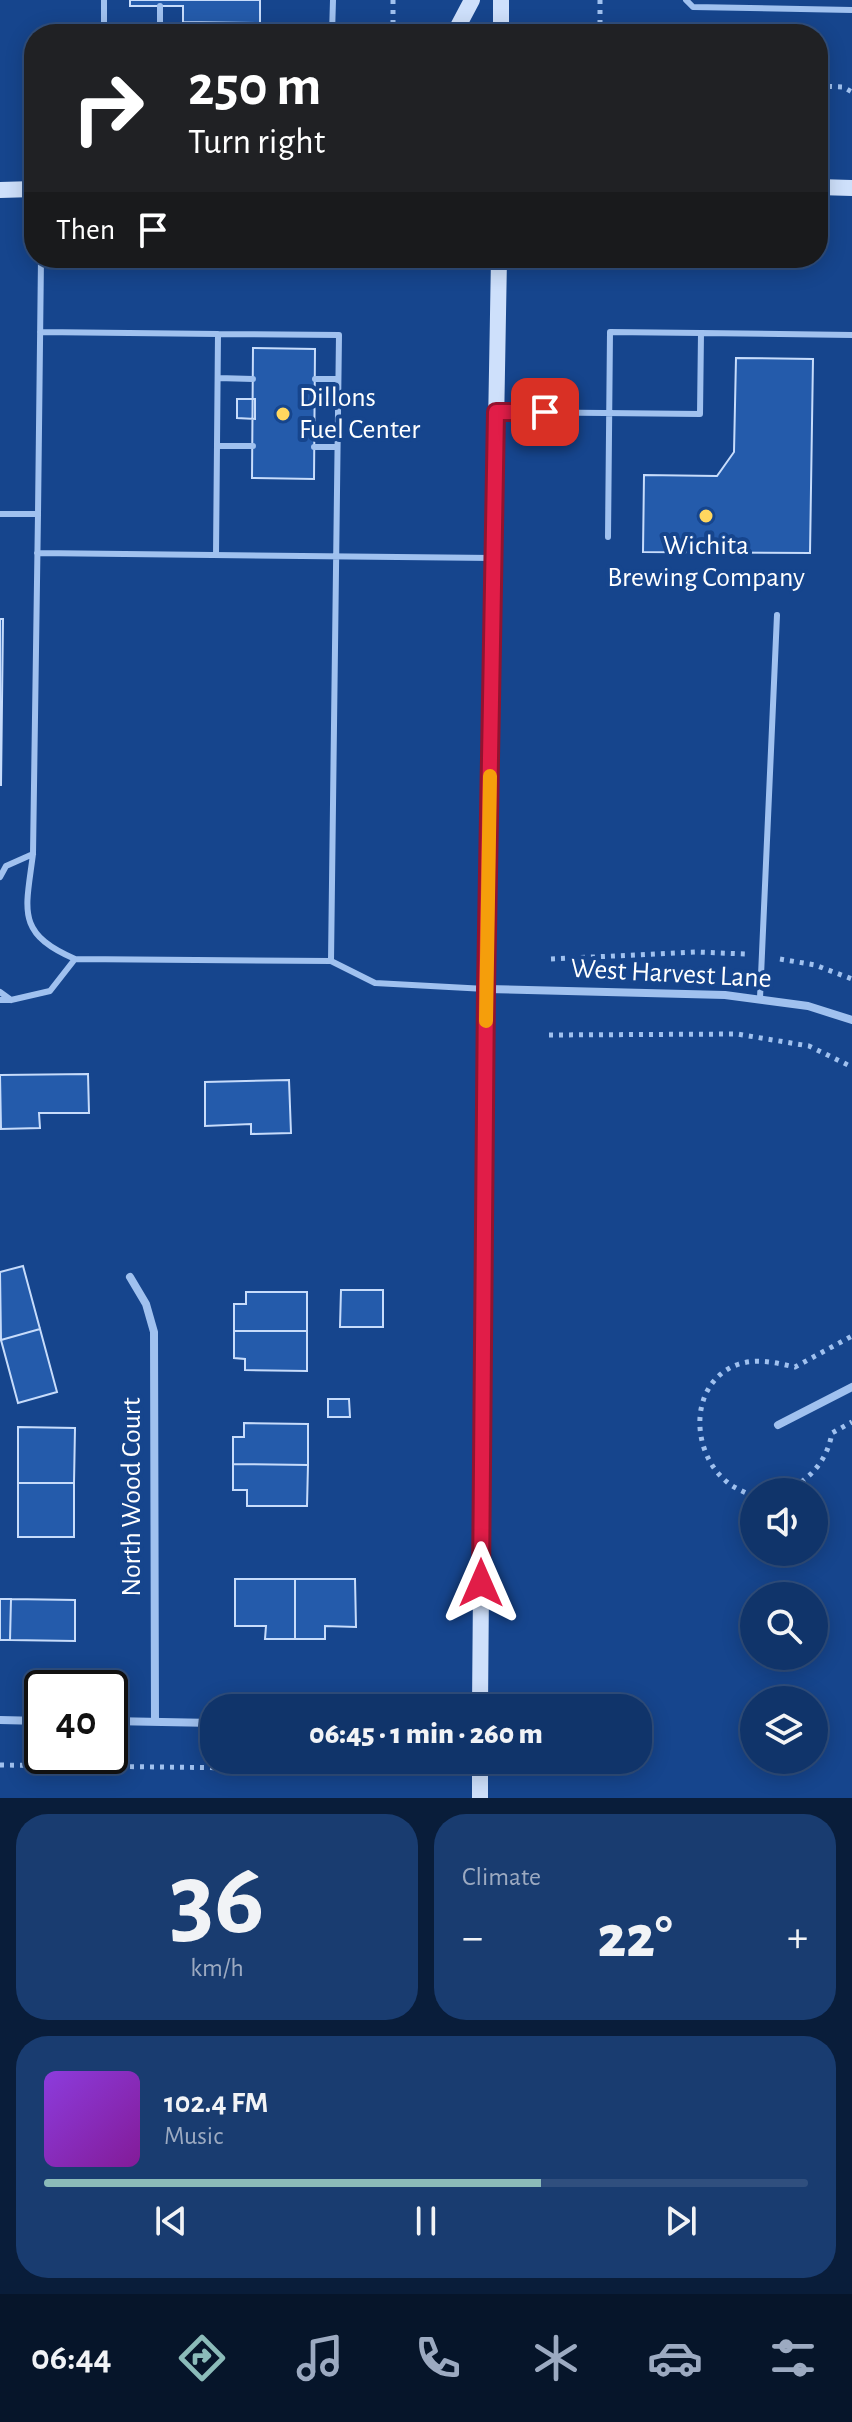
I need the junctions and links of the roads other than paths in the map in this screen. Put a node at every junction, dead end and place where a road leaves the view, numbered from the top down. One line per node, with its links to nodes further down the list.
1 (104, 0): 8 (lane)
2 (333, 0): 10 (lane)
3 (472, 0): 11 (street)
4 (501, 0): 12 (street)
5 (686, 0): 7 (lane)
6 (160, 6): 9 (lane)
7 (852, 10)
8 (104, 24)
9 (160, 24)
10 (332, 24)
11 (459, 24)
12 (501, 24)
13 (828, 187): 14 (street)
14 (852, 188)
15 (24, 189): 16 (street)
16 (0, 190)
17 (41, 268): 19 (lane)
18 (499, 268): 27 (street)
19 (40, 332): 21 (lane); 34 (lane)
20 (701, 333): 22 (lane); 28 (lane); 28 (lane)
21 (218, 334): 23 (lane); 26 (lane)
22 (852, 335)
23 (218, 378): 24 (lane); 29 (lane)
24 (253, 379)
25 (315, 379): 26 (lane)
26 (338, 379): 32 (lane)
27 (496, 412): 28 (lane); 39 (street)
28 (609, 413): 35 (lane)
29 (217, 446): 30 (lane); 37 (lane)
30 (253, 446)
31 (314, 447): 32 (lane)
32 (337, 447): 38 (lane)
33 (0, 514): 34 (lane)
34 (38, 514): 36 (lane)
35 (608, 537)
36 (37, 553): 37 (lane); 41 (lane)
37 (216, 555): 38 (lane)
38 (336, 556): 39 (lane); 44 (lane)
39 (493, 558): 45 (street)
40 (777, 615): 47 (lane)
41 (33, 854): 42 (lane); 43 (lane)
42 (0, 877)
43 (75, 959): 44 (lane); 49 (lane)
44 (331, 961): 45 (lane)
45 (486, 989): 47 (street, West Harvest Lane); 54 (street)
46 (0, 992): 49 (lane)
47 (760, 998): 50 (street, West Harvest Lane)
48 (0, 1000): 49 (lane)
49 (11, 1000)
50 (852, 1020)
51 (130, 1277): 58 (street, North Wood Court)
52 (852, 1387): 53 (street)
53 (778, 1425)
54 (480, 1694)
55 (0, 1720): 56 (street)
56 (24, 1721)
57 (128, 1721): 58 (street)
58 (155, 1722): 59 (street)
59 (200, 1723)
60 (480, 1774): 61 (street)
61 (480, 1798)

